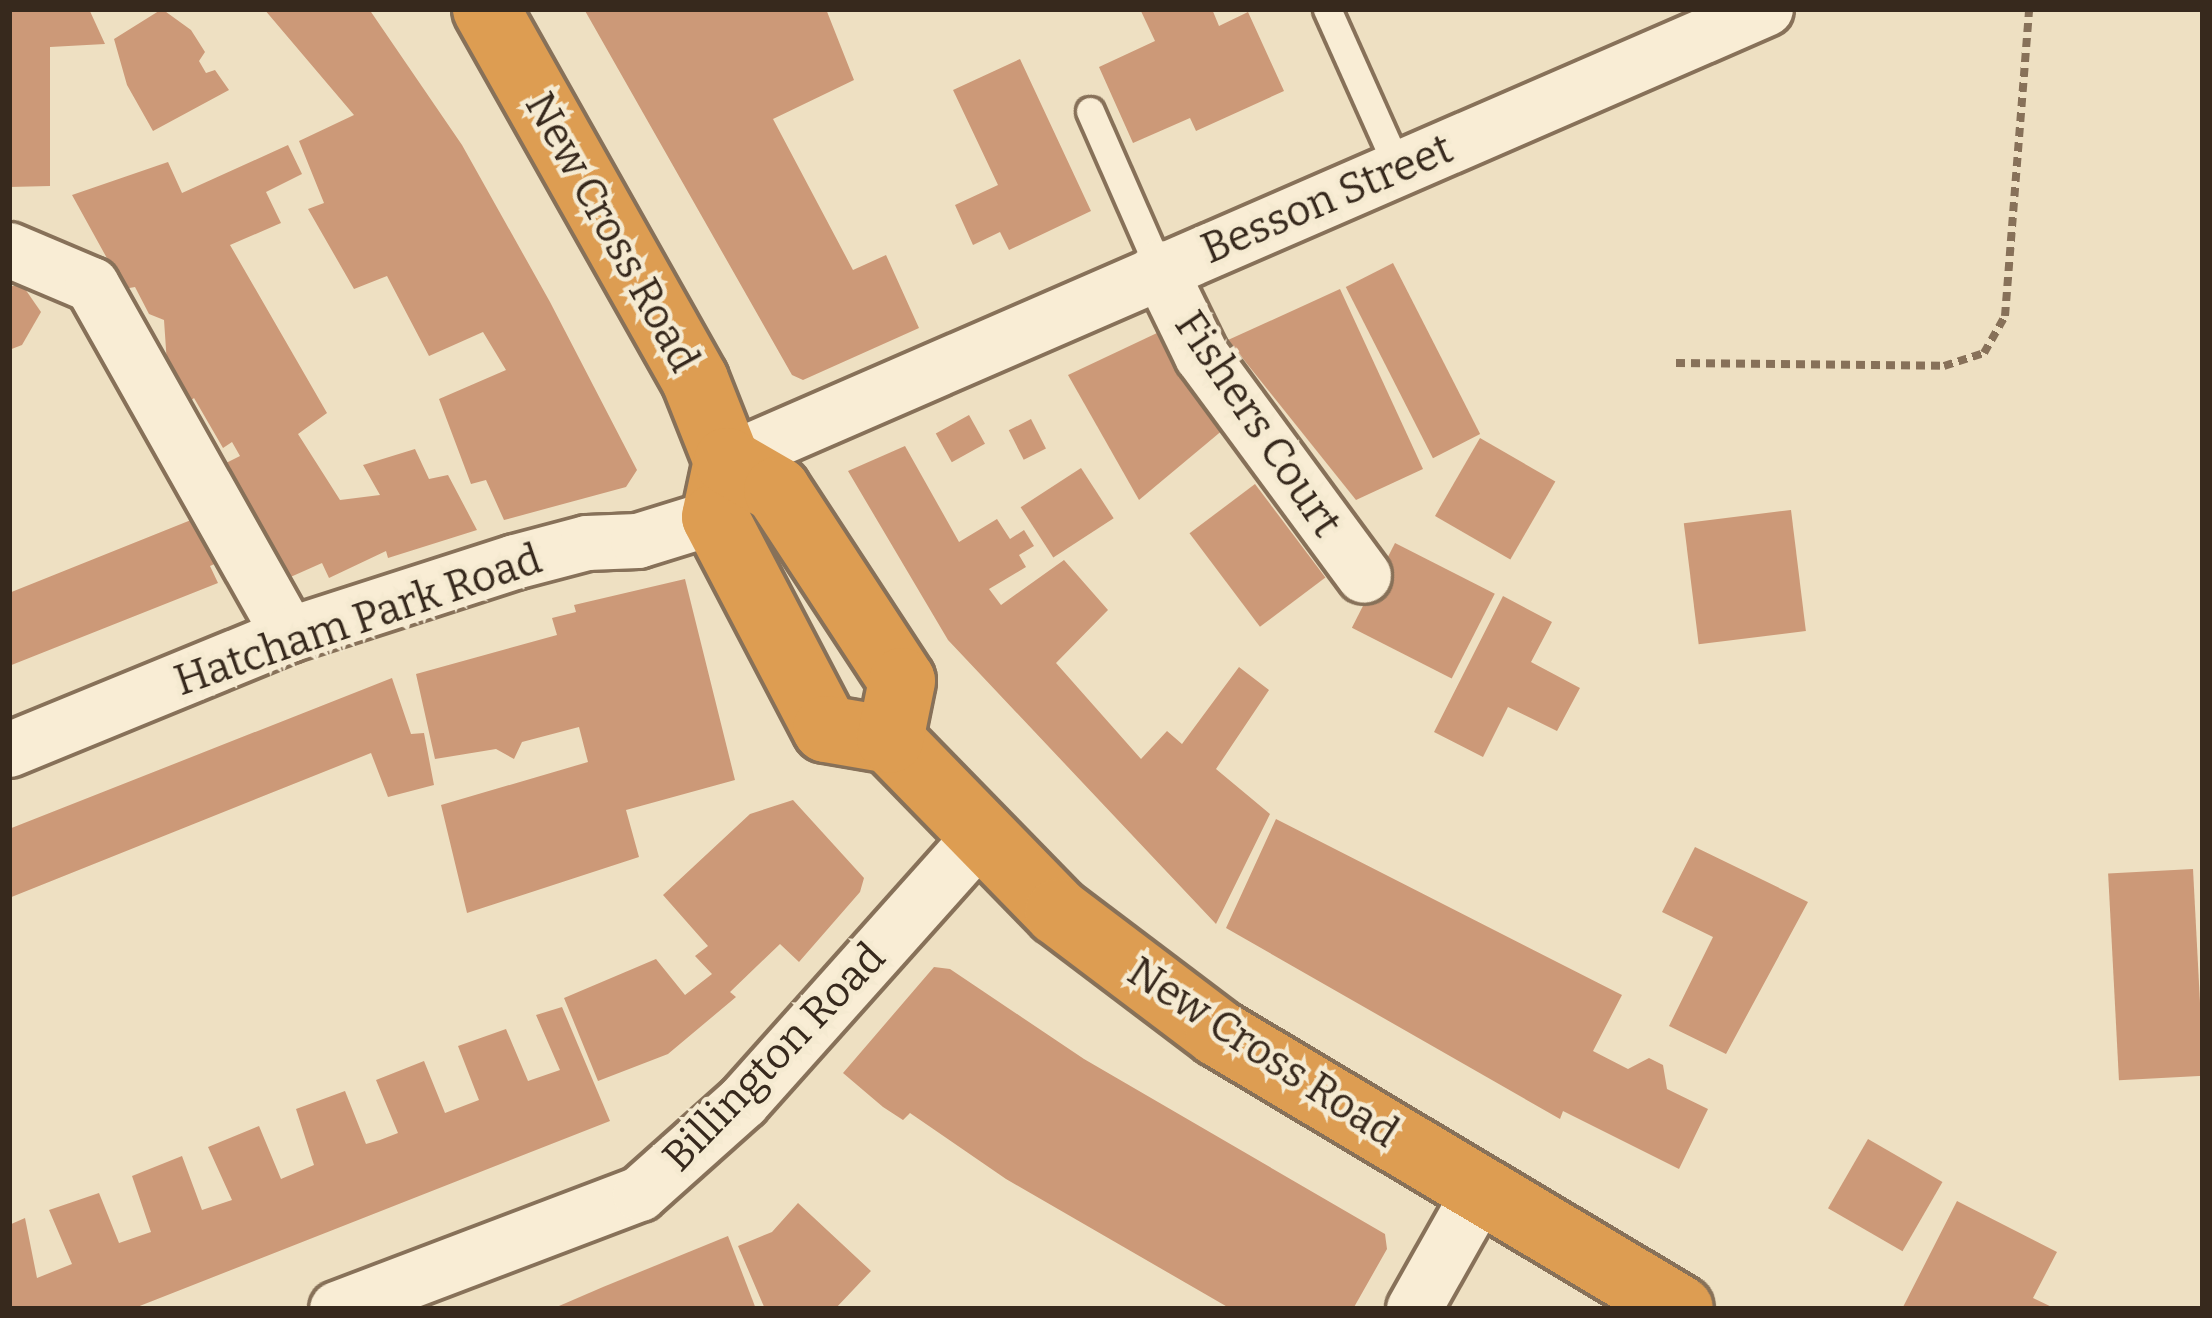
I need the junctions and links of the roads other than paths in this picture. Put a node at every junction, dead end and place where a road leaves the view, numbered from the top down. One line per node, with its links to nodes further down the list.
1 (486, 9): 8 (highway, New Cross Road)
2 (1327, 9): 5 (lane)
3 (1766, 9): 5 (street, Besson Street)
4 (1090, 111): 7 (lane)
5 (1399, 170): 7 (street, Besson Street)
6 (9, 250): 10 (street)
7 (1159, 268): 8 (street, Besson Street); 9 (street, Fishers Court)
8 (721, 489): 10 (street, Hatcham Park Road); 11 (highway, New Cross Road); 11 (highway)
9 (1364, 576)
10 (289, 635): 12 (street, Hatcham Park Road)
11 (890, 740): 13 (highway, New Cross Road)
12 (9, 750)
13 (979, 838): 14 (highway, New Cross Road); 15 (street, Billington Road)
14 (1481, 1190): 16 (street); 17 (highway, New Cross Road)
15 (337, 1309)
16 (1414, 1309)
17 (1680, 1309)

